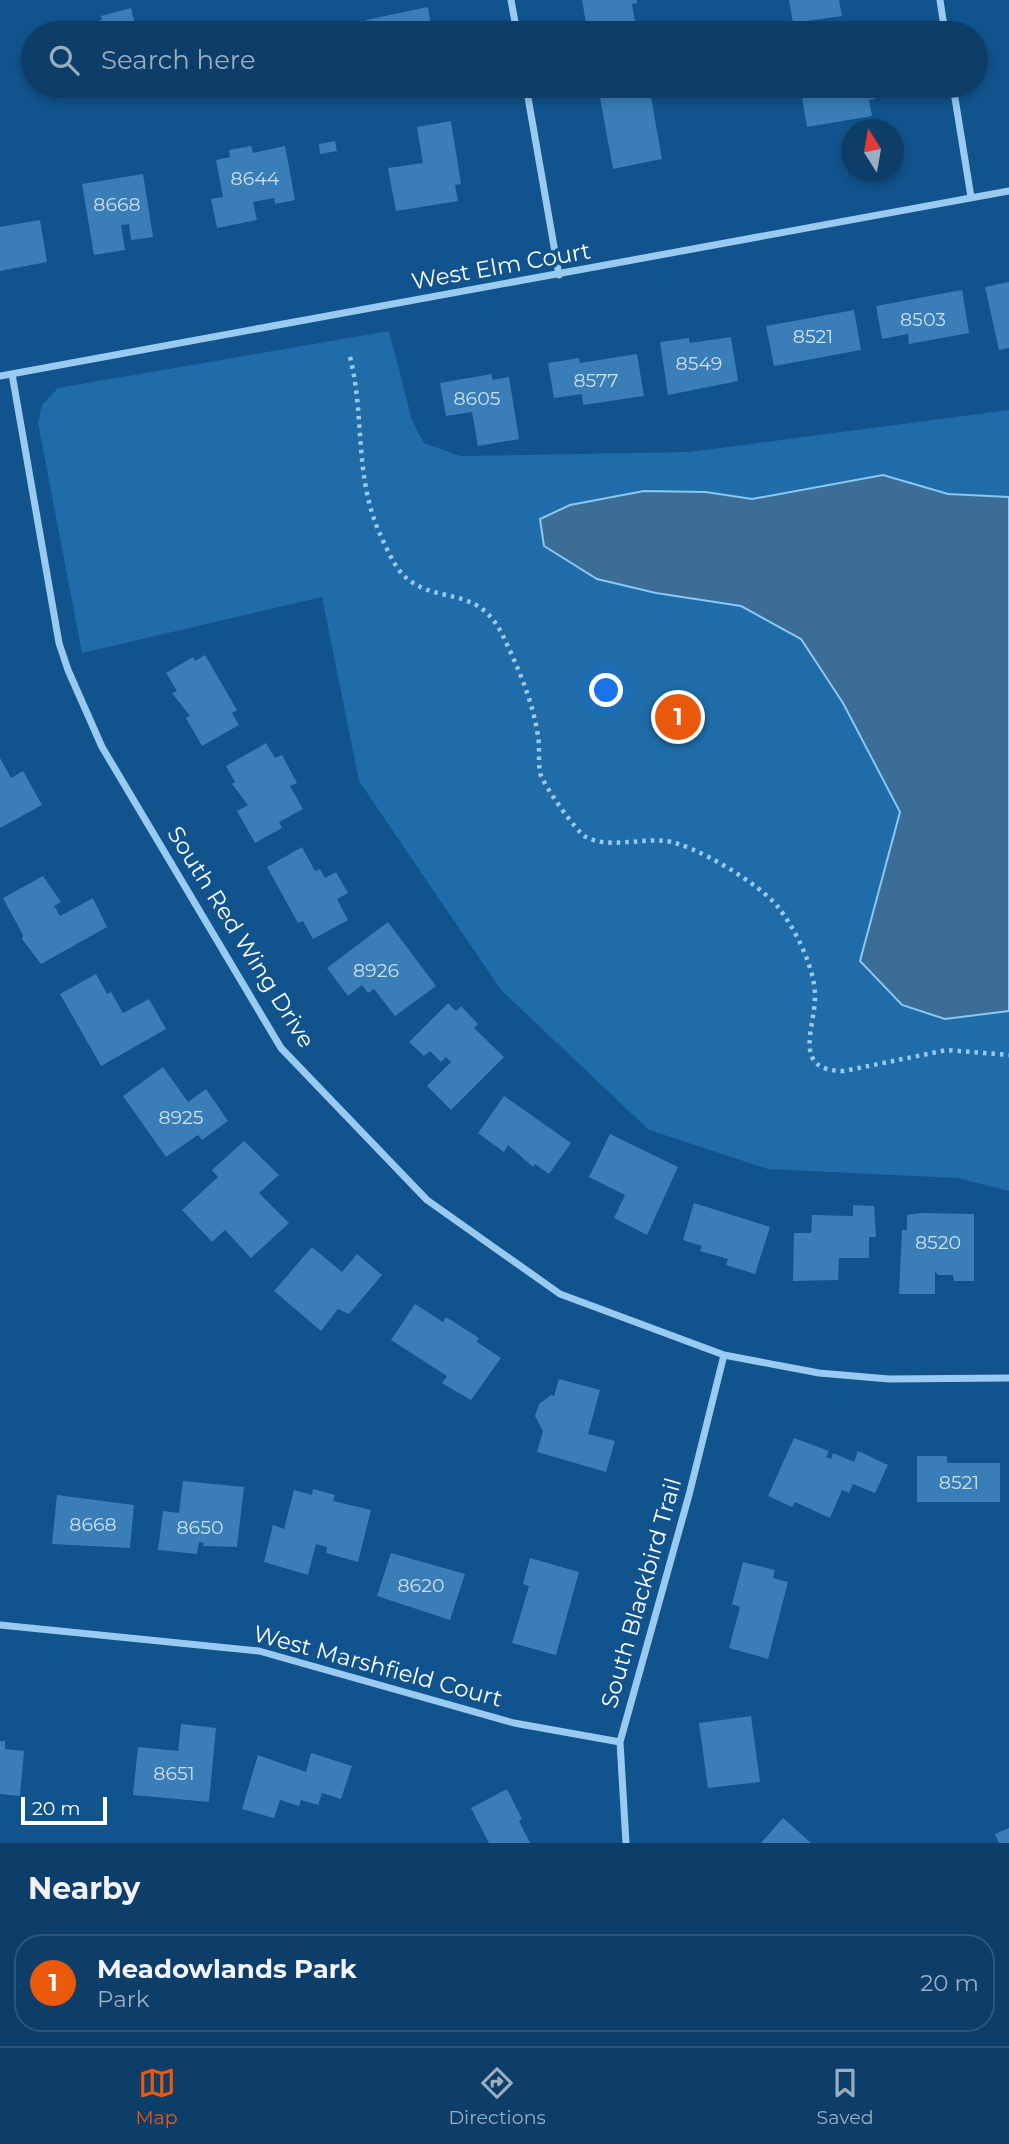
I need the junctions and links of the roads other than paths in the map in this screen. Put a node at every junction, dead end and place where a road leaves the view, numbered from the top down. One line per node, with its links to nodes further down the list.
1 (511, 0): 3 (street)
2 (940, 0): 4 (street)
3 (515, 21)
4 (943, 21)
5 (528, 98): 9 (street)
6 (955, 98): 8 (street)
7 (1009, 191): 8 (street, West Elm Court)
8 (971, 197): 9 (street, West Elm Court)
9 (559, 275): 10 (street, West Elm Court)
10 (12, 374): 11 (street, West Elm Court); 12 (street, South Red Wing Drive)
11 (0, 376)
12 (724, 1355): 13 (street, South Red Wing Drive); 15 (street, South Blackbird Trail)
13 (1009, 1378)
14 (0, 1625): 15 (street, West Marshfield Court)
15 (620, 1742): 16 (street, South Blackbird Trail)
16 (626, 1843)

